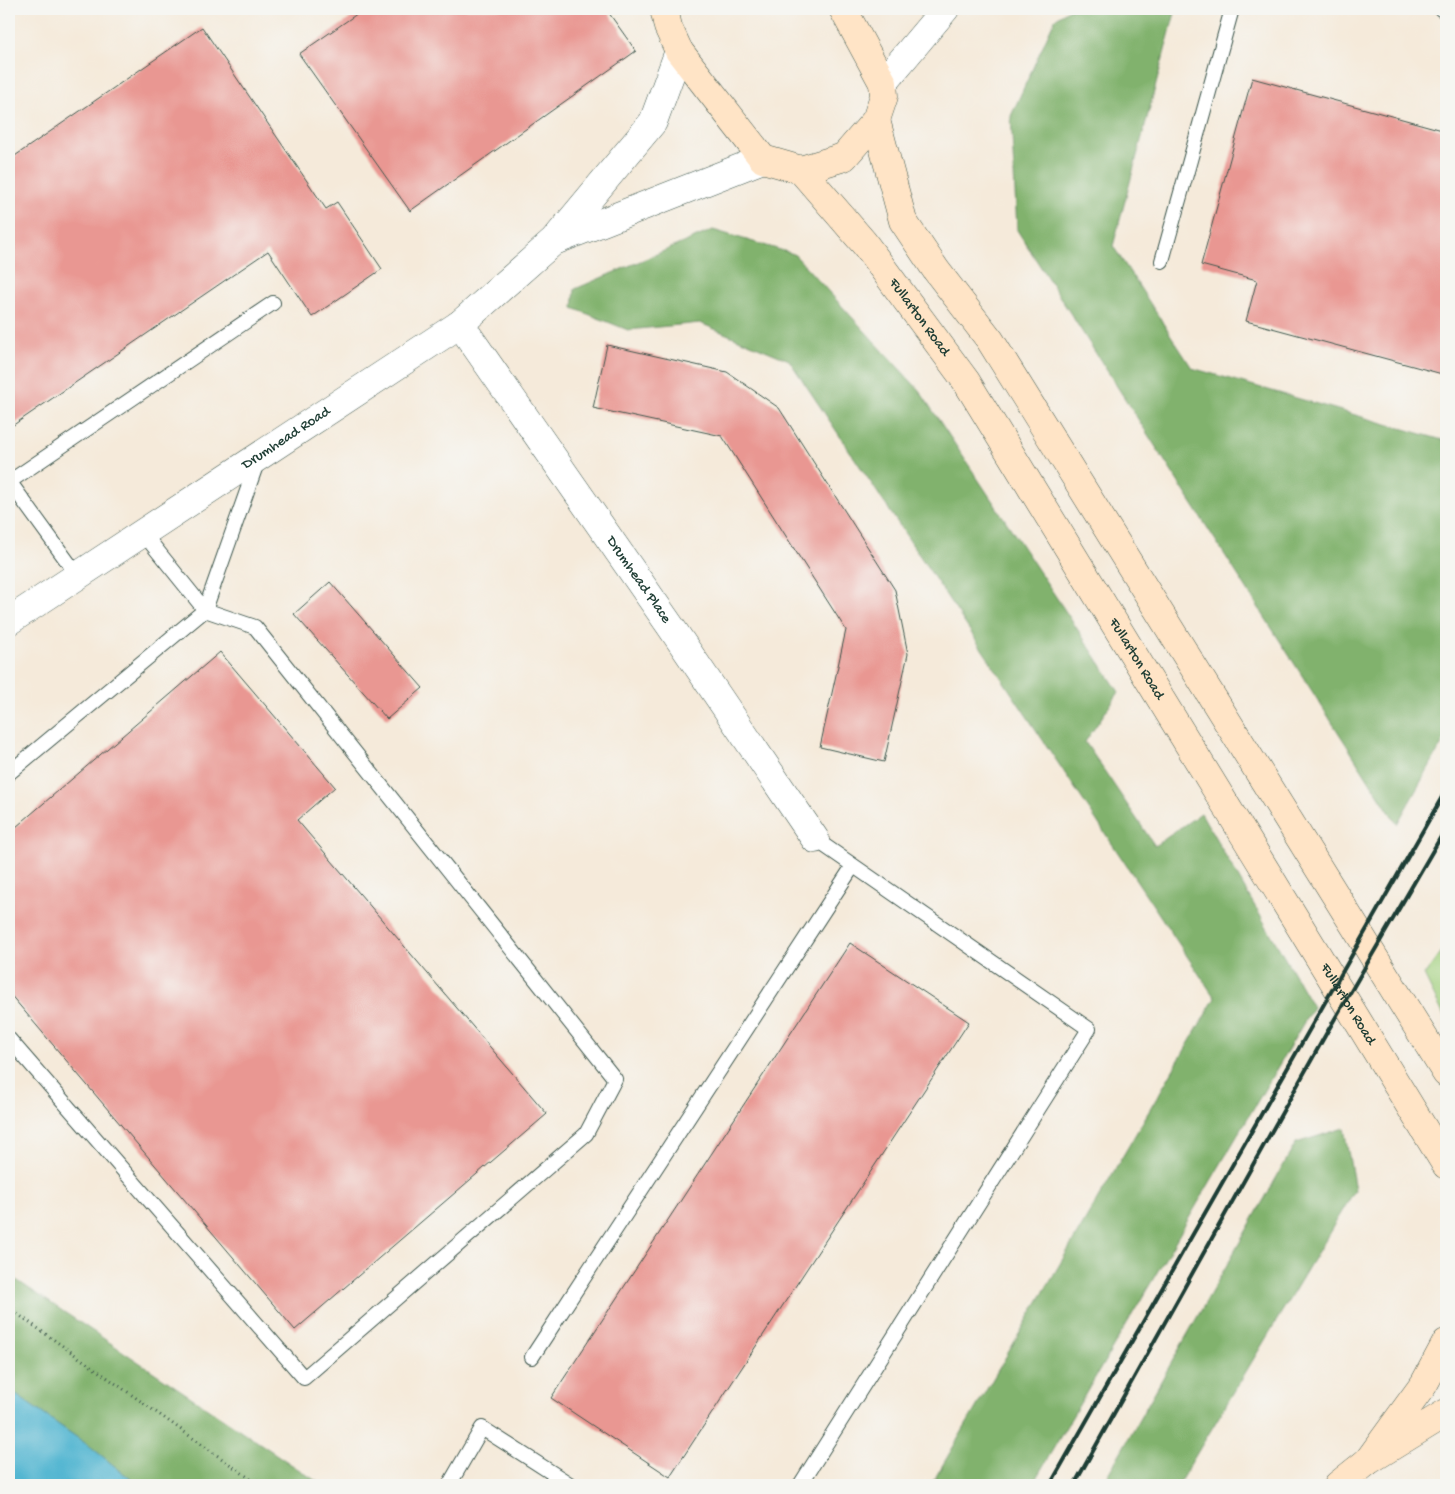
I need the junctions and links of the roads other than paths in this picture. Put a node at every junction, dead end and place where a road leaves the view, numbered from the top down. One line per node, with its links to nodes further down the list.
1 (664, 9): 7 (street)
2 (842, 9): 8 (street)
3 (945, 9): 8 (street)
4 (1232, 9): 13 (lane)
5 (1441, 9): 6 (lane)
6 (1446, 10)
7 (679, 51): 10 (street); 12 (street)
8 (883, 83): 9 (street)
9 (876, 120): 11 (street); 26 (street)
10 (763, 158): 11 (street); 12 (street)
11 (801, 170): 27 (street, Fullarton Road)
12 (554, 241): 15 (street, Drumhead Road)
13 (1162, 261)
14 (273, 303): 17 (lane)
15 (460, 324): 16 (street, Drumhead Road); 23 (street, Drumhead Place)
16 (259, 457): 18 (street, Drumhead Road); 20 (lane)
17 (9, 481): 19 (lane)
18 (143, 533): 19 (street, Drumhead Road); 20 (lane)
19 (78, 576): 21 (street, Drumhead Road)
20 (205, 610): 22 (lane); 25 (lane)
21 (9, 621)
22 (9, 773)
23 (815, 840): 24 (lane)
24 (853, 866): 29 (lane); 34 (lane)
25 (9, 1039)
26 (1446, 1073)
27 (1446, 1165)
28 (1446, 1343): 31 (street)
29 (532, 1357)
30 (1446, 1413): 31 (street)
31 (1368, 1461): 35 (street)
32 (449, 1485): 33 (lane)
33 (571, 1485)
34 (800, 1485)
35 (1338, 1485)

